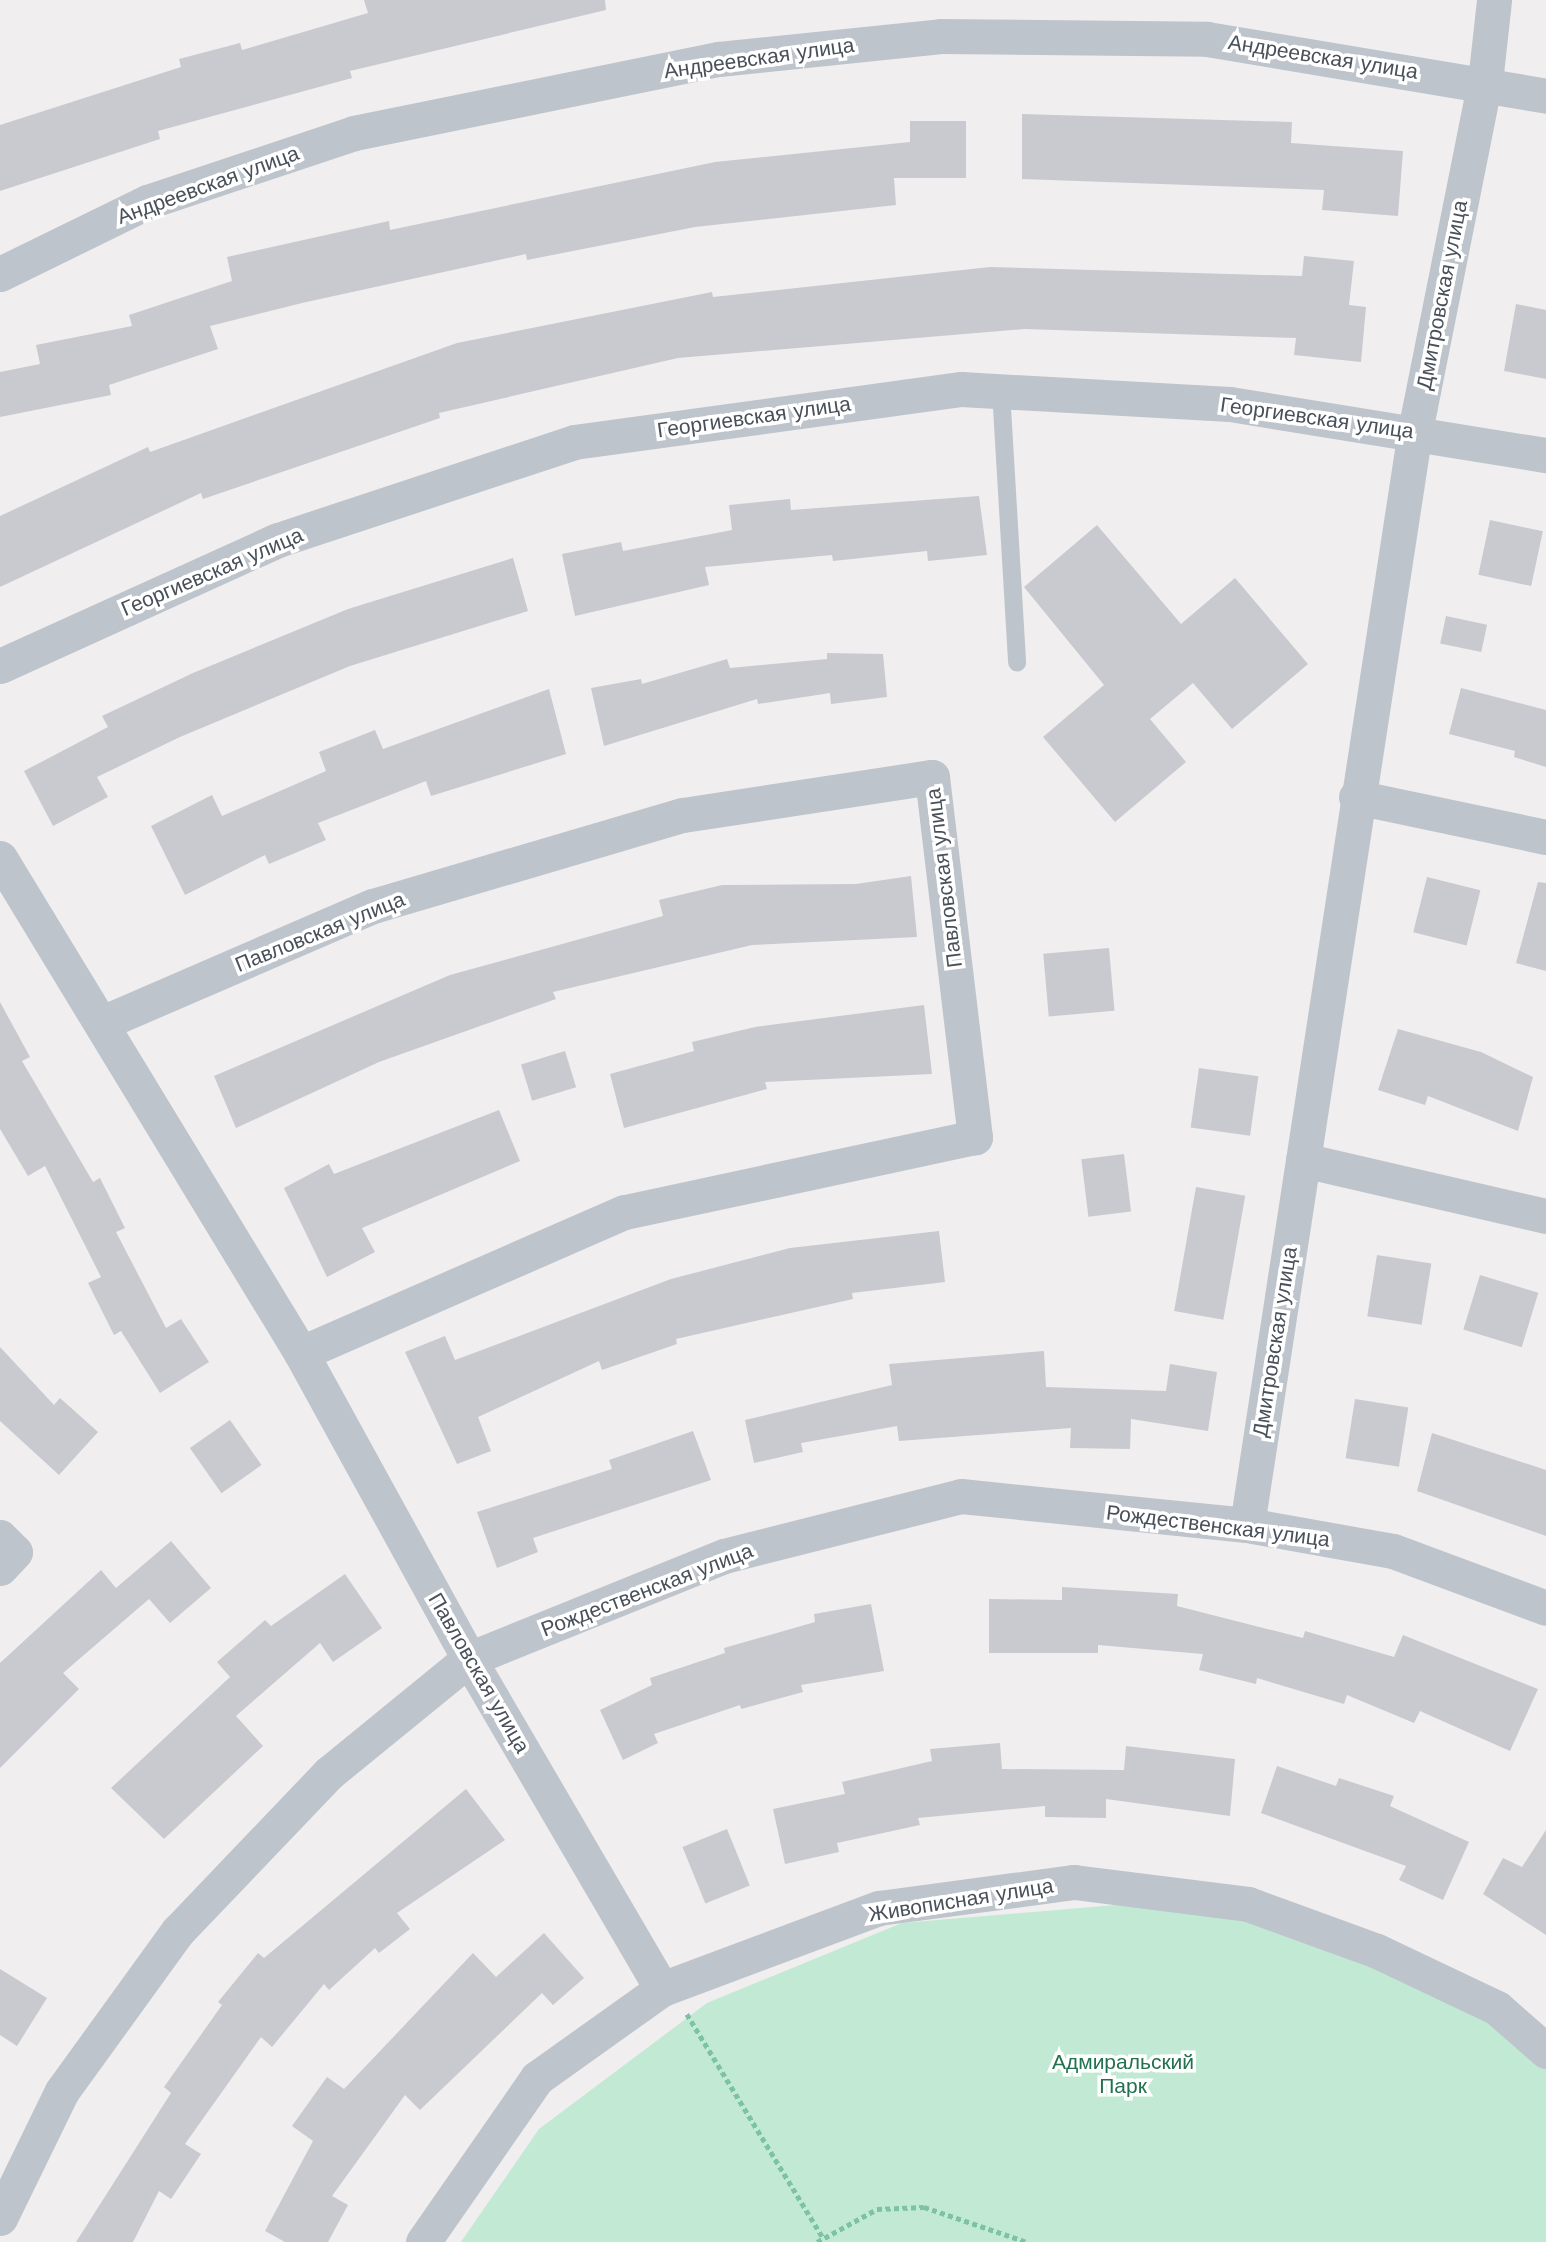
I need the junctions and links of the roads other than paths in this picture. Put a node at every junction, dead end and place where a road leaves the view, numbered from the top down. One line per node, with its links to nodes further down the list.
1 (1494, 0): 2 (street, Дмитровская улица)
2 (1485, 82): 3 (street, Андреевская улица); 4 (street, Андреевская улица); 6 (street, Дмитровская улица)
3 (1546, 96)
4 (0, 274)
5 (1001, 391): 6 (street, Георгиевская улица); 8 (lane); 9 (street, Георгиевская улица)
6 (1415, 431): 7 (street, Георгиевская улица); 10 (street, Дмитровская улица)
7 (1546, 455)
8 (1017, 663)
9 (0, 666)
10 (1356, 797): 11 (street); 14 (street, Дмитровская улица)
11 (1546, 837)
12 (0, 858): 13 (street, Павловская улица)
13 (102, 1023): 16 (street, Павловская улица); 16 (street, Павловская улица)
14 (1303, 1160): 15 (street); 17 (street, Дмитровская улица)
15 (1546, 1216)
16 (301, 1353): 21 (street, Павловская улица)
17 (1247, 1525): 20 (street, Рождественская улица); 21 (street, Рождественская улица)
18 (0, 1537): 19 (street)
19 (0, 1569)
20 (1546, 1608)
21 (469, 1659): 22 (street, Павловская улица); 24 (street, Рождественская улица)
22 (662, 1989): 23 (street, Живописная улица); 25 (street, Живописная улица)
23 (1546, 2051)
24 (0, 2218)
25 (423, 2242)

